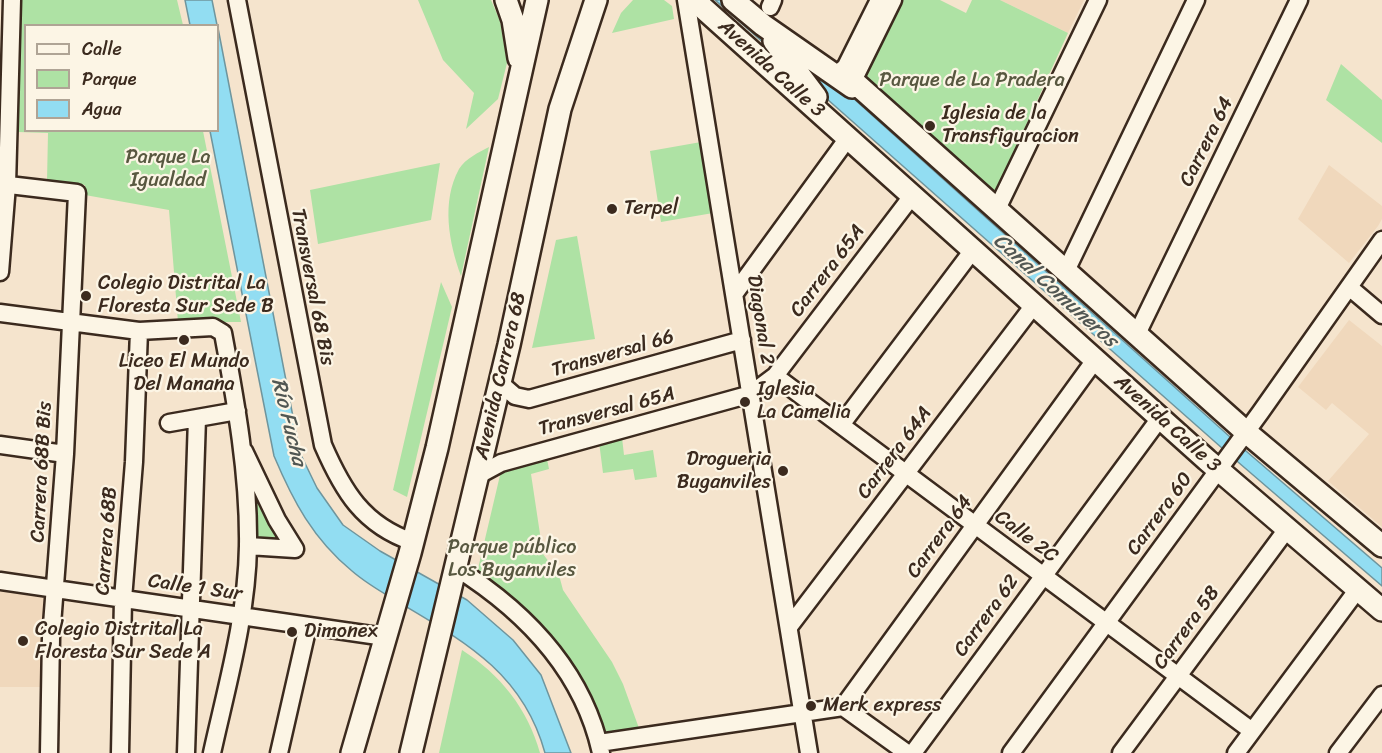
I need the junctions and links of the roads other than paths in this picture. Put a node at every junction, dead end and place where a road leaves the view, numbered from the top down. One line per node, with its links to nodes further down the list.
1 (12, 0): 15 (street)
2 (237, 0): 56 (street, Transversal 68 Bis)
3 (506, 0): 16 (main road)
4 (537, 0): 16 (main road)
5 (596, 0): 38 (main road, Avenida Carrera 68)
6 (686, 0): 28 (street, Diagonal 2)
7 (694, 0): 19 (main road, Avenida Calle 3)
8 (733, 0): 14 (main road, Avenida Calle 3)
9 (879, 0): 17 (street)
10 (892, 0): 17 (street)
11 (1098, 0): 22 (street)
12 (1196, 0): 25 (street)
13 (1298, 0): 34 (street, Carrera 64)
14 (769, 11): 17 (main road, Avenida Calle 3); 19 (main road, Avenida Calle 3)
15 (5, 56): 20 (street)
16 (521, 69): 56 (main road)
17 (841, 75): 18 (main road, Avenida Calle 3); 18 (main road, Avenida Calle 3)
18 (881, 105): 22 (main road, Avenida Calle 3)
19 (848, 138): 21 (main road, Avenida Calle 3); 28 (street)
20 (3, 185): 26 (street); 32 (street, Carrera 68B Bis)
21 (912, 196): 24 (main road, Avenida Calle 3); 37 (street, Carrera 65A)
22 (997, 209): 25 (main road, Avenida Calle 3)
23 (1382, 240): 27 (street, Carrera 60)
24 (973, 250): 29 (main road, Avenida Calle 3); 44 (street)
25 (1066, 271): 34 (main road, Avenida Calle 3)
26 (0, 272)
27 (1349, 287): 31 (street); 45 (street, Carrera 60)
28 (735, 293): 35 (street, Diagonal 2)
29 (1034, 305): 36 (main road, Avenida Calle 3); 50 (street, Carrera 64A)
30 (0, 313): 32 (street)
31 (1382, 315)
32 (69, 322): 33 (street); 48 (street, Carrera 68B Bis)
33 (139, 331): 40 (street); 62 (street, Carrera 68B)
34 (1137, 334): 45 (main road, Avenida Calle 3)
35 (742, 340): 38 (street, Transversal 66); 39 (street, Diagonal 2)
36 (1095, 360): 42 (main road, Avenida Calle 3); 52 (street, Carrera 64)
37 (775, 376): 39 (street, Carrera 65A); 44 (street, Calle 2C)
38 (500, 383): 51 (main road, Avenida Carrera 68)
39 (751, 394): 51 (street, Transversal 65A); 68 (street, Diagonal 2)
40 (237, 411): 41 (street); 47 (street)
41 (197, 418): 43 (street); 63 (street)
42 (1160, 418): 49 (main road, Avenida Calle 3); 58 (street, Carrera 62)
43 (169, 423)
44 (841, 425): 50 (street, Calle 2C)
45 (1243, 436): 49 (street, Carrera 60); 55 (main road, Avenida Calle 3)
46 (0, 445): 48 (street)
47 (241, 445): 54 (street); 54 (street)
48 (65, 454): 60 (street, Carrera 68B Bis)
49 (1221, 466): 53 (main road, Avenida Calle 3); 66 (street, Carrera 60)
50 (906, 474): 52 (street, Calle 2C); 68 (street, Carrera 64A)
51 (477, 476): 57 (main road, Avenida Carrera 68)
52 (975, 525): 58 (street, Calle 2C); 72 (street, Carrera 64)
53 (1287, 529): 61 (main road, Avenida Calle 3); 70 (street, Carrera 58)
54 (248, 546): 65 (street)
55 (1382, 546)
56 (411, 548): 69 (main road)
57 (453, 575): 75 (street); 82 (main road, Avenida Carrera 68)
58 (1043, 576): 66 (street, Calle 2C); 85 (street, Carrera 62)
59 (0, 581): 60 (street, Calle 1 Sur)
60 (56, 589): 62 (street, Calle 1 Sur); 76 (street, Carrera 68B Bis)
61 (1358, 589): 64 (main road, Avenida Calle 3); 74 (street)
62 (123, 599): 63 (street, Calle 1 Sur); 77 (street, Carrera 68B)
63 (192, 609): 65 (street, Calle 1 Sur); 78 (street)
64 (1382, 610)
65 (242, 616): 67 (street, Calle 1 Sur); 79 (street)
66 (1108, 624): 70 (street, Calle 2C); 86 (street, Carrera 60)
67 (308, 626): 69 (street, Calle 1 Sur); 80 (street)
68 (789, 627): 73 (street, Diagonal 2)
69 (385, 637): 81 (main road)
70 (1178, 676): 74 (street, Calle 2C); 87 (street, Carrera 58)
71 (1382, 695): 89 (street)
72 (843, 707): 73 (street); 84 (street)
73 (802, 713): 75 (street); 83 (street, Diagonal 2)
74 (1252, 731): 88 (street)
75 (600, 748)
76 (49, 753)
77 (120, 753)
78 (186, 753)
79 (212, 753)
80 (279, 753)
81 (352, 753)
82 (411, 753)
83 (809, 753)
84 (907, 753)
85 (913, 753)
86 (1011, 753)
87 (1121, 753)
88 (1236, 753)
89 (1338, 753)

